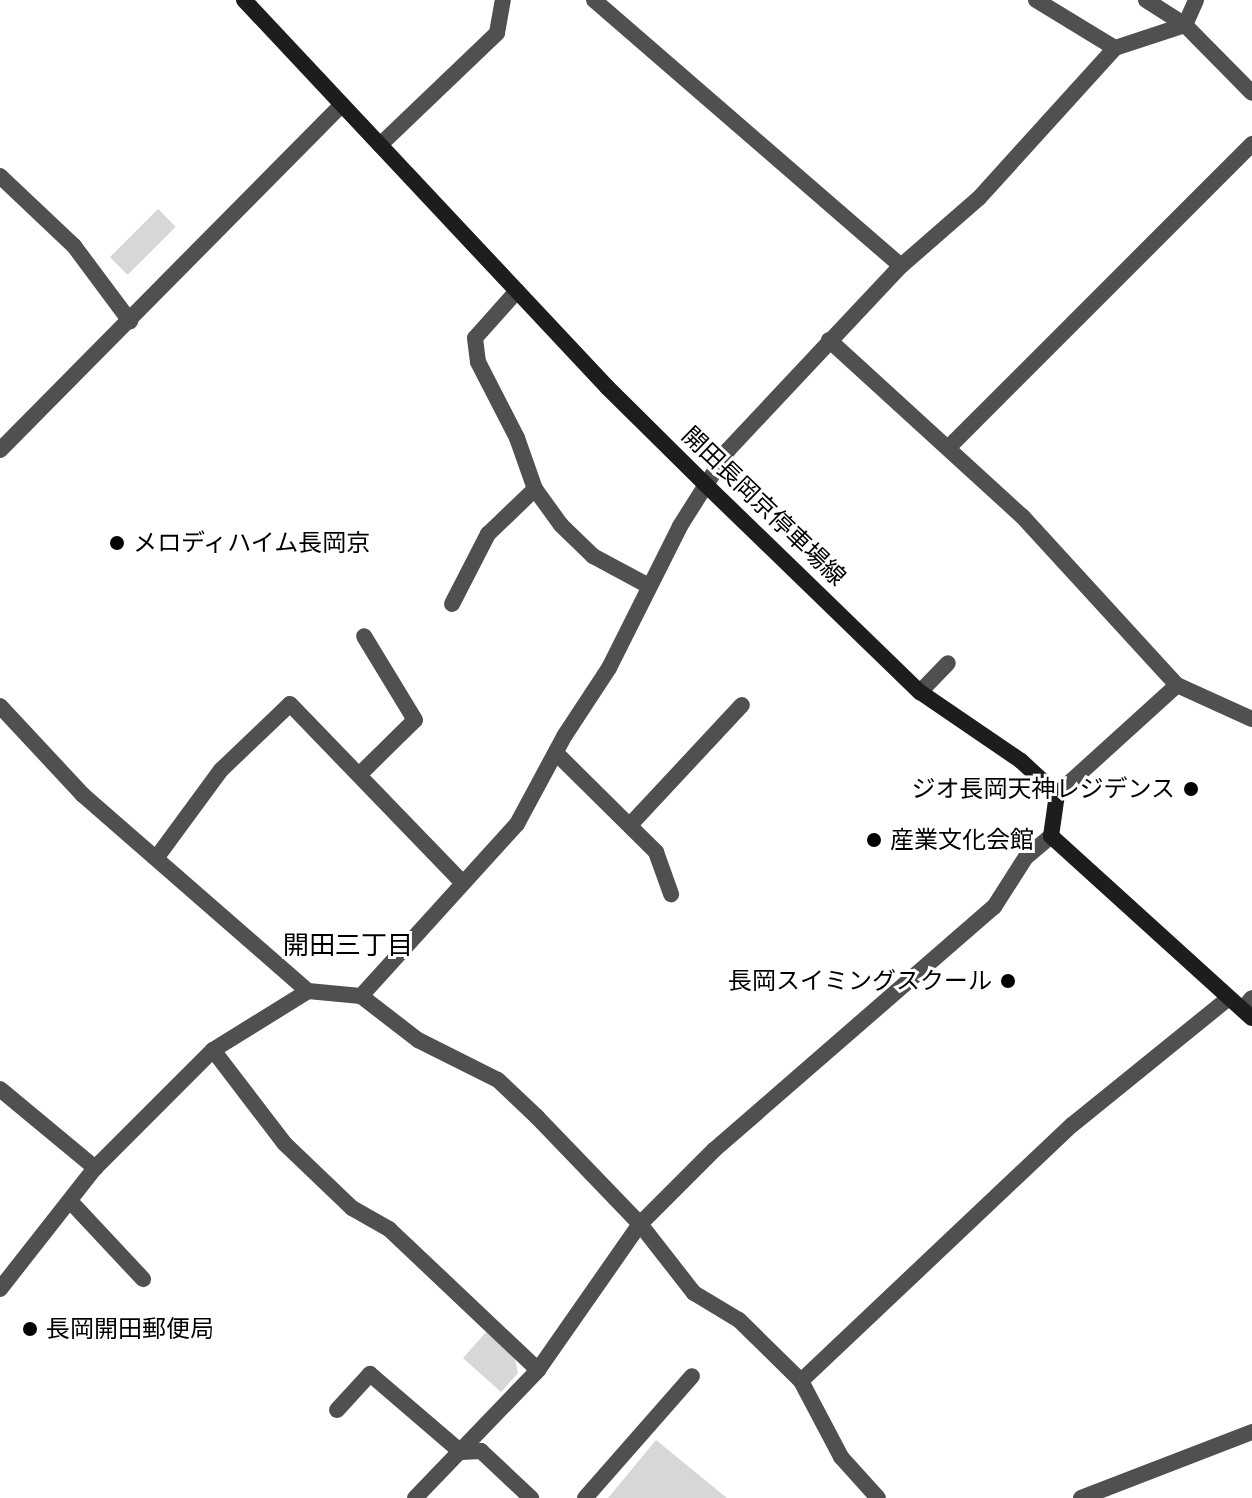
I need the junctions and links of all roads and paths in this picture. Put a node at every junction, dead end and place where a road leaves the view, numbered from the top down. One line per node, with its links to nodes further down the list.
1 (244, 0): 10 (main road, 開田長岡京停車場線)
2 (503, 0): 12 (street)
3 (594, 0): 14 (street)
4 (1036, 0): 8 (street)
5 (1146, 0): 7 (street)
6 (1196, 0): 7 (street)
7 (1185, 25): 8 (street); 9 (street)
8 (1115, 48): 14 (street)
9 (1252, 93)
10 (342, 105): 12 (main road, 開田長岡京停車場線); 16 (street)
11 (1252, 144): 18 (street)
12 (380, 145): 15 (main road, 開田長岡京停車場線)
13 (0, 176): 16 (street)
14 (901, 266): 17 (street)
15 (517, 291): 20 (main road, 開田長岡京停車場線); 21 (street)
16 (130, 321): 19 (street)
17 (829, 340): 18 (street); 20 (street)
18 (949, 447): 26 (street)
19 (0, 450)
20 (704, 483): 22 (street); 27 (main road, 開田長岡京停車場線)
21 (535, 489): 22 (street); 23 (street)
22 (647, 585): 31 (street)
23 (452, 604)
24 (364, 636): 32 (street)
25 (948, 663): 27 (street)
26 (1177, 685): 30 (street); 33 (street)
27 (920, 692): 33 (main road, 開田長岡京停車場線)
28 (742, 705): 34 (street)
29 (0, 706): 36 (street)
30 (1252, 719)
31 (556, 753): 34 (street); 37 (street)
32 (359, 775): 36 (street); 37 (street)
33 (1057, 794): 35 (main road)
34 (630, 825): 38 (street)
35 (1051, 836): 41 (main road); 47 (street)
36 (157, 857): 39 (street)
37 (462, 882): 40 (street)
38 (671, 894)
39 (308, 991): 40 (street); 43 (street)
40 (361, 996): 47 (street)
41 (1229, 998): 42 (main road); 52 (street)
42 (1249, 1008)
43 (213, 1050): 45 (street); 50 (street)
44 (0, 1089): 45 (street)
45 (95, 1168): 46 (street)
46 (70, 1201): 48 (street); 49 (street)
47 (640, 1224): 50 (street); 52 (street)
48 (143, 1279)
49 (0, 1289)
50 (538, 1370): 55 (street)
51 (692, 1376): 58 (street)
52 (801, 1381): 59 (street)
53 (337, 1410): 55 (street)
54 (1252, 1432): 60 (street)
55 (461, 1452): 56 (street); 57 (street)
56 (415, 1498)
57 (531, 1498)
58 (585, 1498)
59 (878, 1498)
60 (1081, 1498)

